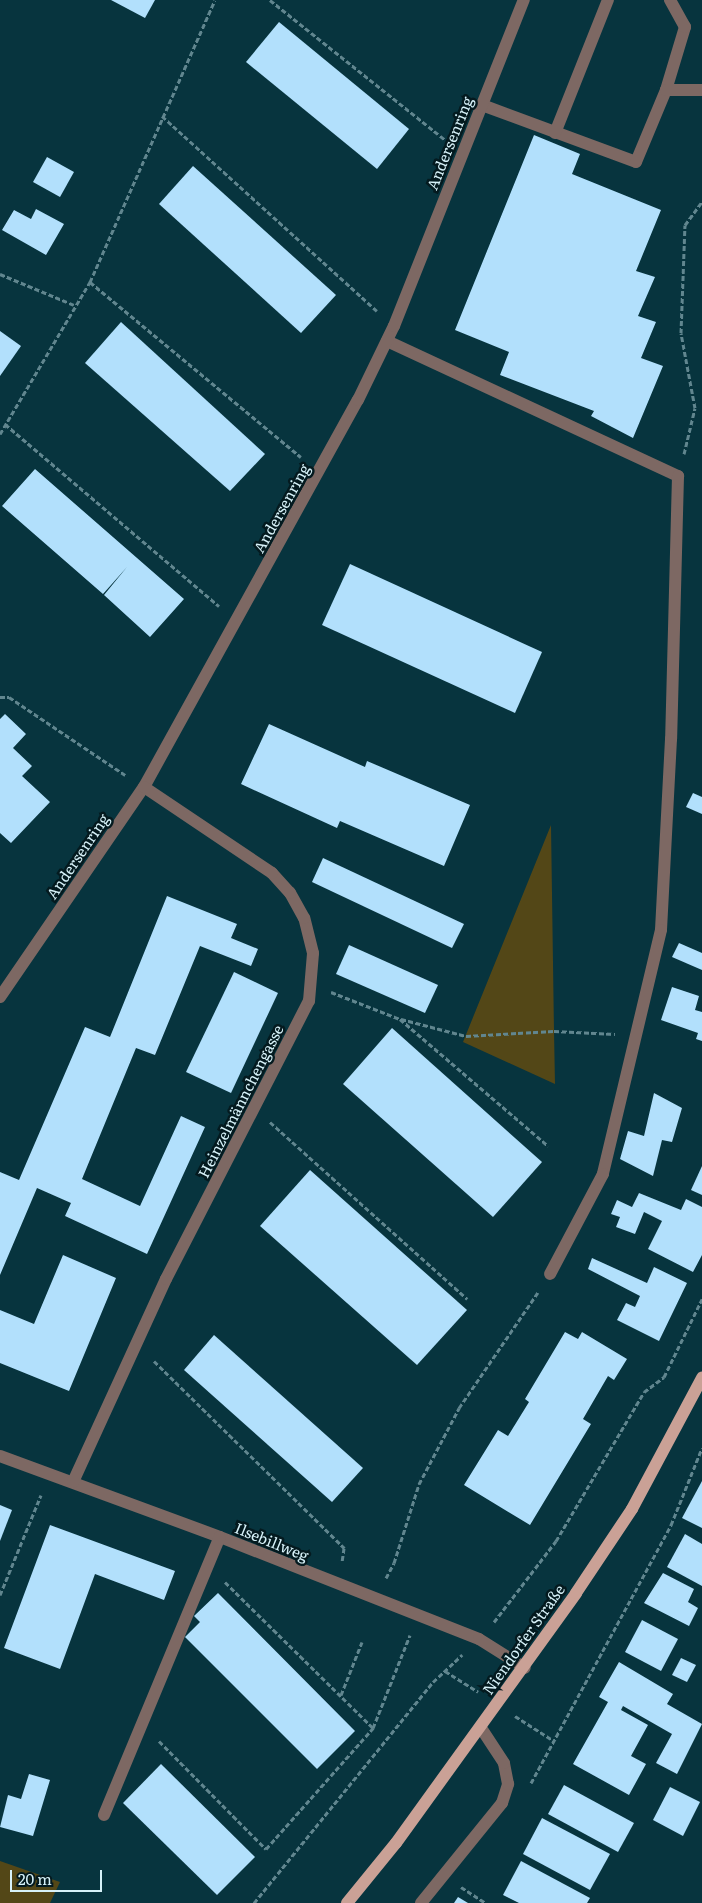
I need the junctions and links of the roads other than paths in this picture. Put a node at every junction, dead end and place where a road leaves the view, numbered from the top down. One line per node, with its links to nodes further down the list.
1 (524, 0): 6 (street, Andersenring)
2 (608, 0): 7 (street)
3 (670, 0): 4 (street)
4 (666, 90): 5 (street); 7 (street)
5 (702, 90)
6 (482, 105): 7 (street); 8 (street, Andersenring)
7 (556, 133)
8 (387, 341): 9 (street, Andersenring); 11 (street)
9 (144, 787): 10 (street, Andersenring); 14 (street, Heinzelmännchengasse)
10 (0, 997)
11 (550, 1274)
12 (702, 1378): 16 (main road, Niendorfer Straße)
13 (0, 1456): 14 (street, Ilsebillweg)
14 (73, 1482): 15 (street, Ilsebillweg)
15 (220, 1537): 16 (street, Ilsebillweg); 18 (street)
16 (525, 1668): 17 (main road, Niendorfer Straße)
17 (480, 1728): 19 (main road, Niendorfer Straße); 20 (street)
18 (104, 1815)
19 (347, 1903)
20 (421, 1903)

